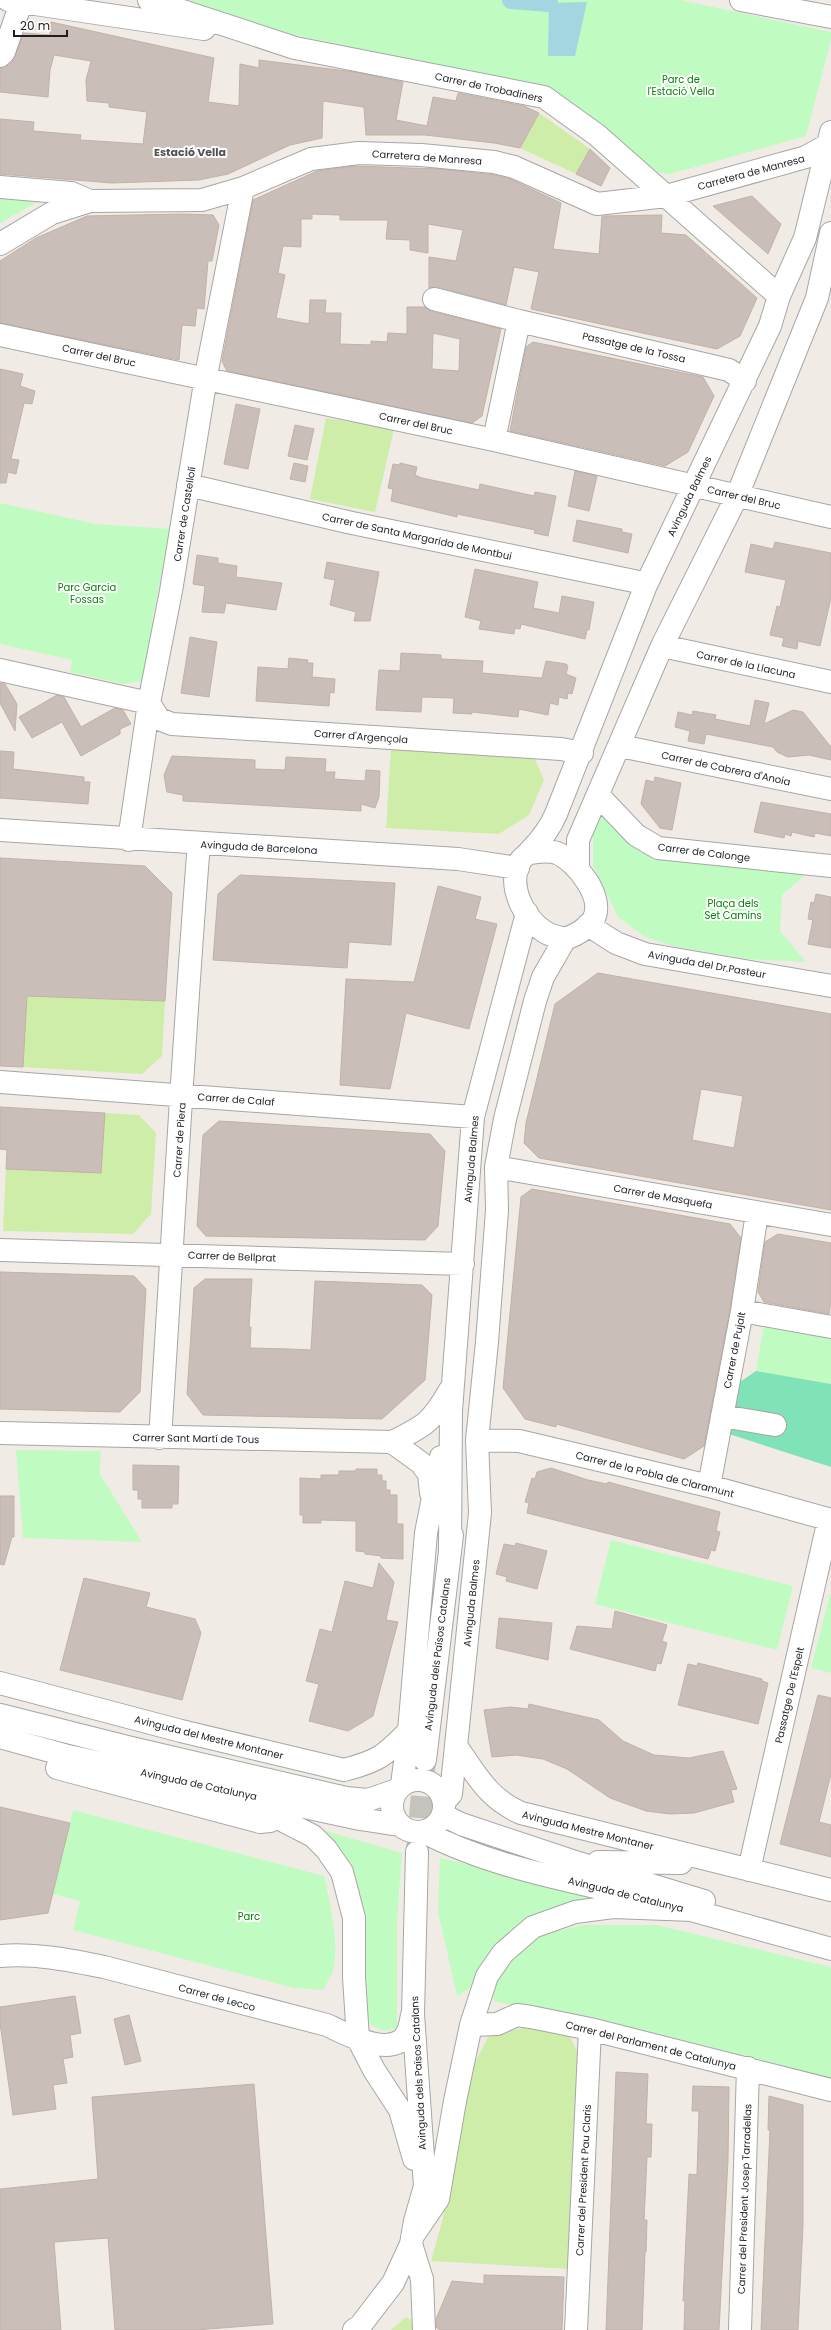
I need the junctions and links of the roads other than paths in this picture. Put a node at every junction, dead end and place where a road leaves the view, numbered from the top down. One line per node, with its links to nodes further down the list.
1 (149, 0): 5 (street, Carrer de Trobadiners)
2 (741, 0): 4 (street)
3 (17, 1): 5 (street, Carrer de Trobadiners); 6 (street)
4 (831, 17)
5 (229, 27): 10 (street, Carrer de Trobadiners)
6 (0, 56)
7 (829, 142): 10 (street, Carretera de Manresa); 14 (street, Avinguda Balmes)
8 (0, 187): 11 (street)
9 (243, 188): 10 (street, Carretera de Manresa); 11 (street, Carretera de Manresa); 19 (street, Carrer de Castellolí)
10 (666, 196): 14 (street, Carrer de Trobadiners)
11 (90, 201): 13 (street, Carretera de Manresa)
12 (831, 233): 15 (street)
13 (0, 244)
14 (779, 296): 15 (street); 20 (street, Avinguda Balmes)
15 (824, 298): 24 (street)
16 (434, 299): 17 (street, Passatge de la Tossa)
17 (519, 321): 20 (street, Passatge de la Tossa); 21 (street)
18 (0, 335): 19 (street, Carrer del Bruc)
19 (206, 379): 21 (street, Carrer del Bruc); 22 (street, Carrer de Castellolí)
20 (745, 381): 23 (street, Avinguda Balmes)
21 (494, 440): 23 (street, Carrer del Bruc)
22 (188, 485): 26 (street, Carrer de Santa Margarida de Montbui); 30 (street, Carrer de Castellolí)
23 (695, 486): 24 (street, Carrer del Bruc); 26 (street, Avinguda Balmes)
24 (737, 496): 25 (street, Carrer del Bruc); 27 (street)
25 (831, 517)
26 (646, 585): 32 (street, Avinguda Balmes)
27 (662, 646): 29 (street, Carrer de la Llacuna); 31 (street)
28 (0, 670): 30 (street)
29 (831, 682)
30 (149, 703): 32 (street, Carrer d'Argençola); 36 (street, Carrer de Castellolí)
31 (620, 746): 33 (street, Carrer de Cabrera d'Anoia); 34 (street)
32 (582, 753): 38 (street, Avinguda Balmes)
33 (831, 790)
34 (598, 795): 39 (street, Carrer de Calonge); 40 (street)
35 (0, 830): 36 (street, Avinguda de Barcelona)
36 (129, 840): 37 (street, Avinguda de Barcelona)
37 (199, 843): 38 (street, Avinguda de Barcelona); 47 (street, Carrer de Piera)
38 (524, 860): 40 (street); 41 (street)
39 (831, 866)
40 (578, 868): 42 (street)
41 (527, 913): 43 (street); 48 (street, Avinguda Balmes)
42 (588, 925): 43 (street); 44 (street, Avinguda del Dr.Pasteur)
43 (565, 939): 45 (street, Avinguda Balmes)
44 (831, 986)
45 (516, 1076): 48 (street); 49 (street, Avinguda Balmes)
46 (0, 1082): 47 (street, Carrer de Calaf)
47 (182, 1096): 48 (street, Carrer de Calaf); 53 (street, Carrer de Piera)
48 (473, 1117): 54 (street, Avinguda Balmes)
49 (496, 1167): 50 (street, Carrer de Masquefa); 58 (street, Avinguda Balmes)
50 (757, 1213): 51 (street, Carrer de Masquefa); 55 (street, Carrer de Pujalt)
51 (831, 1226)
52 (0, 1250): 53 (street, Carrer de Bellprat)
53 (172, 1254): 54 (street, Carrer de Bellprat); 63 (street, Carrer de Piera)
54 (463, 1264): 57 (street, Avinguda Balmes)
55 (742, 1311): 56 (street); 60 (street, Carrer de Pujalt)
56 (831, 1327)
57 (454, 1382): 59 (street, Avinguda Balmes); 65 (street)
58 (479, 1402): 64 (street, Avinguda Balmes); 69 (street, Avinguda Balmes)
59 (451, 1411): 67 (street, Avinguda Balmes); 69 (street, Avinguda Balmes)
60 (722, 1416): 61 (street); 66 (street, Carrer de Pujalt)
61 (775, 1425)
62 (0, 1433): 63 (street, Carrer Sant Martí de Tous)
63 (160, 1438): 65 (street, Carrer Sant Martí de Tous)
64 (477, 1440): 66 (street, Carrer de la Pobla de Claramunt); 75 (street, Avinguda Balmes)
65 (392, 1442): 67 (street)
66 (708, 1486): 68 (street, Carrer de la Pobla de Claramunt)
67 (432, 1501): 72 (street, Avinguda Balmes)
68 (830, 1519): 88 (street, Passatge De l'Espelt)
69 (450, 1549): 77 (street, Avinguda dels Països Catalans)
70 (0, 1683): 74 (street, Avinguda del Mestre Montaner)
71 (0, 1715): 78 (street, Avinguda de Catalunya)
72 (409, 1731): 74 (street, Avinguda del Mestre Montaner); 79 (street, Avinguda Balmes)
73 (0, 1737): 80 (street, Avinguda de Catalunya)
74 (222, 1741): 78 (street)
75 (456, 1746): 81 (street, Avinguda Balmes); 87 (street, Avinguda Mestre Montaner)
76 (0, 1753): 82 (street)
77 (425, 1760)
78 (284, 1784): 79 (street, Avinguda de Catalunya)
79 (400, 1788): 81 (street); 83 (street)
80 (221, 1789): 82 (street); 83 (street, Avinguda de Catalunya)
81 (444, 1809): 84 (street); 86 (street, Avinguda de Catalunya)
82 (285, 1821): 97 (street)
83 (399, 1825): 84 (street)
84 (424, 1832): 90 (street, Avinguda de Catalunya)
85 (416, 1852): 94 (street, Avinguda dels Països Catalans)
86 (572, 1861): 87 (street, Avinguda Mestre Montaner); 91 (street, Avinguda de Catalunya)
87 (724, 1863): 88 (street, Avinguda Mestre Montaner)
88 (749, 1870): 89 (street, Avinguda Mestre Montaner)
89 (831, 1890)
90 (693, 1910): 92 (street, Avinguda de Catalunya); 95 (street)
91 (831, 1935)
92 (831, 1949)
93 (0, 1956): 97 (street, Carrer de Lecco)
94 (413, 2014): 97 (street, Carrer de Lecco); 100 (street, Avinguda dels Països Catalans)
95 (471, 2025): 96 (street, Carrer del Parlament de Catalunya); 101 (street)
96 (590, 2029): 98 (street, Carrer del Parlament de Catalunya); 104 (street, Carrer del President Pau Claris)
97 (358, 2039): 100 (street)
98 (748, 2068): 99 (street, Carrer del Parlament de Catalunya); 105 (street, Carrer del President Josep Tarradellas)
99 (831, 2090)
100 (425, 2186): 101 (street, Avinguda dels Països Catalans)
101 (412, 2241): 102 (street, Avinguda dels Països Catalans); 103 (street, Avinguda dels Països Catalans)
102 (354, 2330)
103 (424, 2330)
104 (576, 2330)
105 (740, 2330)

